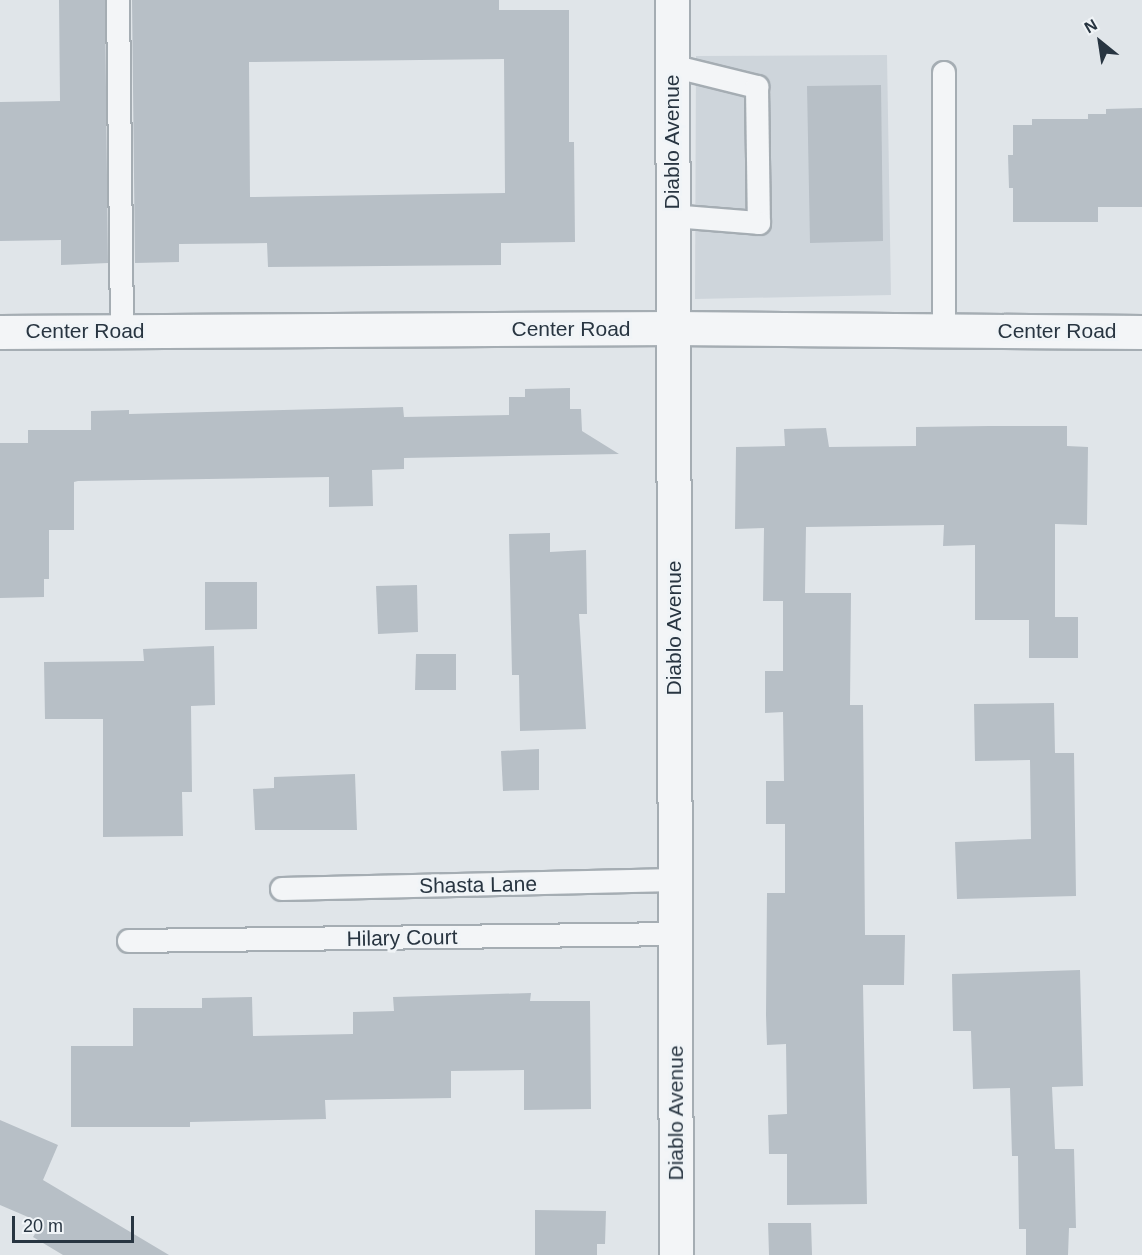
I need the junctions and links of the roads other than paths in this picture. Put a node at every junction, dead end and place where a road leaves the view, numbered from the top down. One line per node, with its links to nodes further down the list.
1 (118, 0): 8 (lane)
2 (672, 0): 3 (street, Diablo Avenue)
3 (672, 66): 5 (street, Diablo Avenue); 5 (lane)
4 (944, 73): 7 (lane)
5 (672, 216): 6 (street, Diablo Avenue)
6 (673, 328): 7 (street, Center Road); 8 (street, Center Road); 11 (street, Diablo Avenue)
7 (944, 330): 10 (street, Center Road)
8 (122, 331): 9 (street, Center Road)
9 (0, 332)
10 (1142, 332)
11 (675, 880): 12 (lane, Shasta Lane); 13 (street, Diablo Avenue)
12 (282, 889)
13 (675, 934): 14 (lane, Hilary Court); 15 (street, Diablo Avenue)
14 (129, 941)
15 (676, 1255)

